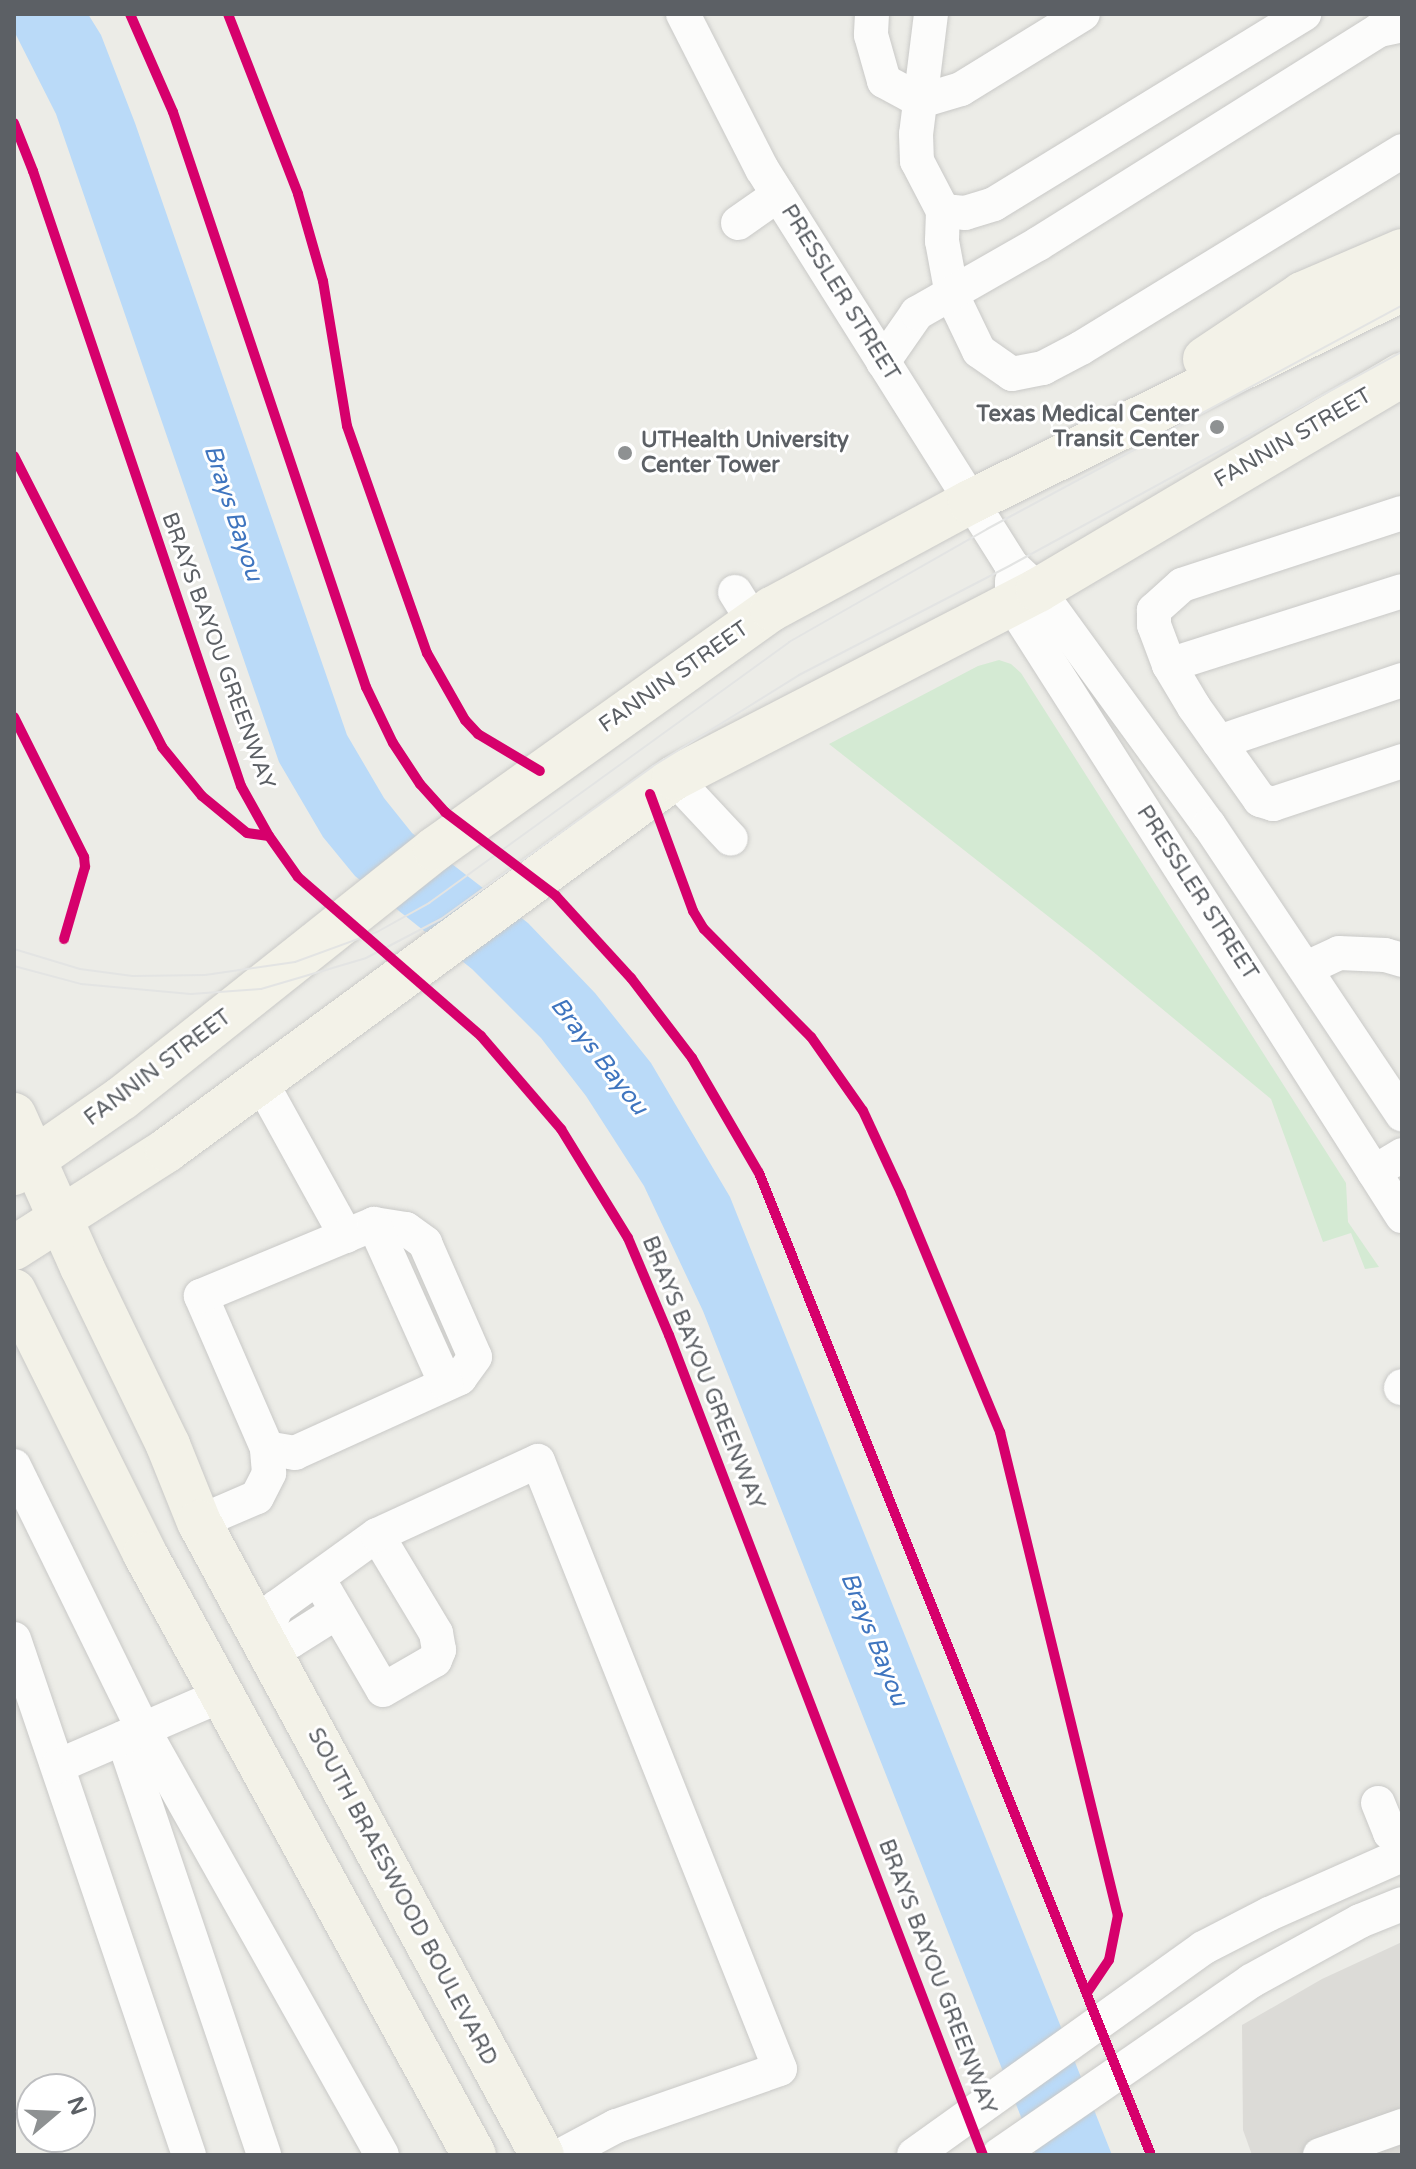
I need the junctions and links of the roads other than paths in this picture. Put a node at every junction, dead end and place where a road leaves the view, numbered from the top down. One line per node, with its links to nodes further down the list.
1 (683, 14): 9 (street, PRESSLER STREET)
2 (872, 14): 7 (street)
3 (931, 14): 7 (street)
4 (1083, 14): 7 (street)
5 (1304, 14): 10 (street)
6 (1402, 25): 14 (street)
7 (921, 101): 10 (street)
8 (1402, 151): 14 (street)
9 (778, 195): 11 (street); 15 (street, PRESSLER STREET)
10 (943, 211): 14 (street)
11 (738, 223)
12 (1402, 251): 18 (main road)
13 (1402, 289): 18 (main road, FANNIN STREET)
14 (952, 295): 15 (street)
15 (883, 362): 20 (street, PRESSLER STREET)
16 (1402, 375): 19 (main road, FANNIN STREET)
17 (1402, 396): 19 (main road)
18 (1044, 466): 20 (main road, FANNIN STREET)
19 (1241, 467): 22 (main road, FANNIN STREET)
20 (970, 502): 22 (street, PRESSLER STREET); 38 (main road, FANNIN STREET)
21 (1402, 513): 24 (street)
22 (1020, 587): 28 (main road, FANNIN STREET); 30 (street, PRESSLER STREET); 31 (street, PRESSLER STREET)
23 (1402, 591): 24 (street)
24 (1169, 665): 26 (street)
25 (1402, 680): 26 (street)
26 (1219, 742): 27 (street)
27 (1402, 761)
28 (674, 778): 29 (street); 34 (main road, FANNIN STREET)
29 (731, 839)
30 (1232, 858): 31 (street); 33 (street, PRESSLER STREET)
31 (1191, 884): 37 (street, PRESSLER STREET)
32 (1402, 960): 33 (street)
33 (1307, 968): 35 (street, PRESSLER STREET)
34 (261, 1082): 40 (main road, FANNIN STREET); 41 (street)
35 (1402, 1114)
36 (14, 1115): 38 (main road, SOUTH BRAESWOOD BOULEVARD)
37 (1388, 1163): 39 (street, PRESSLER STREET)
38 (24, 1166): 40 (main road, SOUTH BRAESWOOD BOULEVARD)
39 (1402, 1216)
40 (61, 1221): 42 (main road, FANNIN STREET); 46 (main road, SOUTH BRAESWOOD BOULEVARD)
41 (360, 1230): 44 (street); 44 (street)
42 (14, 1248)
43 (14, 1291): 52 (main road)
44 (267, 1448): 46 (street)
45 (14, 1466): 53 (street)
46 (199, 1522): 50 (main road, SOUTH BRAESWOOD BOULEVARD)
47 (377, 1535): 48 (street); 49 (street); 65 (street)
48 (319, 1580): 49 (street); 50 (street)
49 (337, 1612): 50 (street)
50 (263, 1638): 52 (main road); 64 (main road, SOUTH BRAESWOOD BOULEVARD)
51 (14, 1639): 54 (street)
52 (215, 1682): 53 (street); 63 (main road)
53 (133, 1733): 54 (street); 61 (street); 62 (street)
54 (58, 1766): 60 (street)
55 (1378, 1803): 56 (street)
56 (1402, 1842)
57 (1402, 1855): 66 (street)
58 (1402, 1904): 67 (street)
59 (1402, 2126): 68 (street)
60 (189, 2155)
61 (264, 2155)
62 (382, 2155)
63 (474, 2155)
64 (542, 2155)
65 (562, 2155)
66 (914, 2155)
67 (999, 2155)
68 (1320, 2155)

